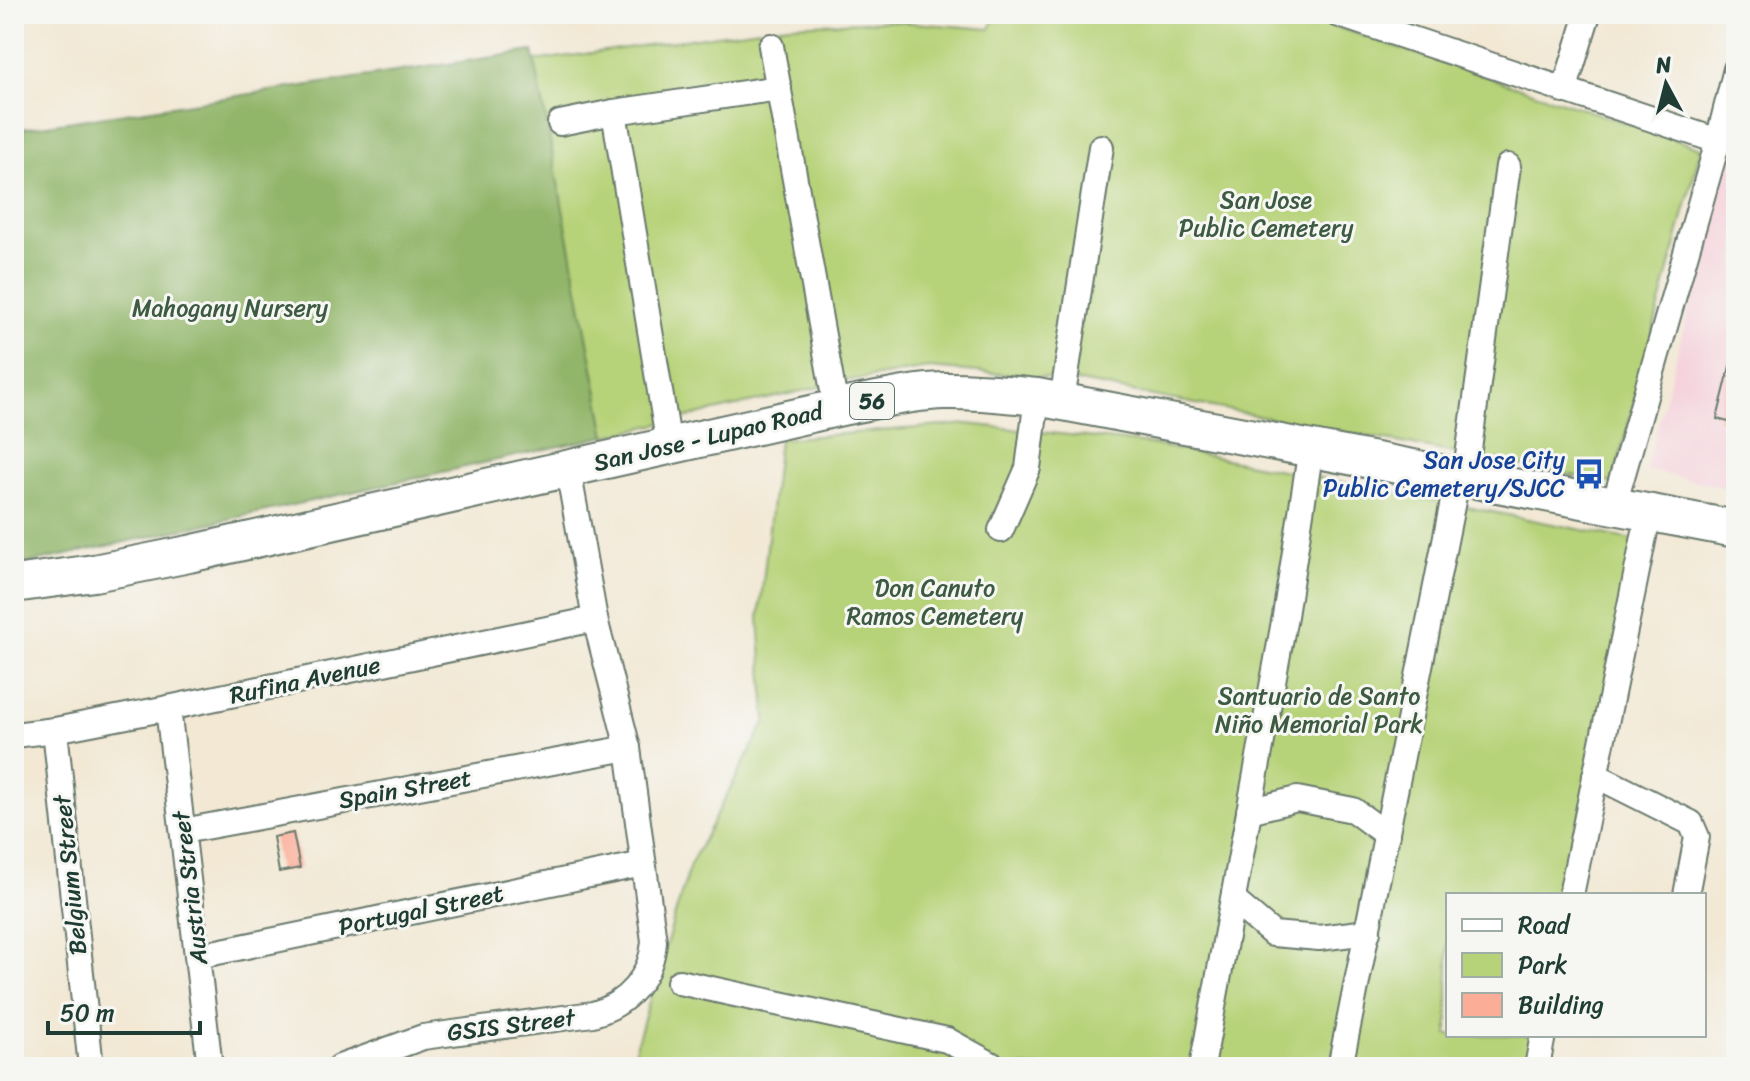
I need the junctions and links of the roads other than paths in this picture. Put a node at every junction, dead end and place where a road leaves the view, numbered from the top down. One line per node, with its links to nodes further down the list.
1 (1337, 14): 6 (street)
2 (1588, 14): 6 (street)
3 (771, 46): 5 (street)
4 (1736, 69): 9 (street)
5 (779, 88): 7 (street); 13 (street)
6 (1564, 91): 9 (street)
7 (614, 112): 8 (street); 14 (street)
8 (560, 123)
9 (1718, 141): 18 (street)
10 (1101, 147): 12 (street)
11 (1508, 166): 17 (street)
12 (1049, 399): 13 (highway, San Jose - Lupao Road / 56); 15 (highway, San Jose - Lupao Road / 56); 20 (street)
13 (836, 408): 14 (highway, San Jose - Lupao Road / 56)
14 (669, 446): 16 (highway, San Jose - Lupao Road / 56)
15 (1311, 448): 17 (highway, San Jose - Lupao Road / 56); 28 (street)
16 (568, 469): 21 (highway, San Jose - Lupao Road / 56); 22 (street)
17 (1461, 477): 18 (highway, San Jose - Lupao Road / 56); 30 (street)
18 (1632, 508): 19 (highway, San Jose - Lupao Road / 56); 27 (street)
19 (1736, 529)
20 (1001, 530)
21 (14, 584)
22 (595, 619): 23 (street, Rufina Avenue); 26 (street)
23 (168, 708): 24 (street, Rufina Avenue); 29 (street, Austria Street)
24 (55, 730): 25 (street, Rufina Avenue); 39 (street, Belgium Street)
25 (14, 735)
26 (628, 748): 29 (street, Spain Street); 31 (street)
27 (1595, 775): 32 (street); 33 (street)
28 (1249, 811): 30 (street); 34 (street)
29 (183, 831): 36 (street, Austria Street)
30 (1387, 835): 35 (street)
31 (643, 864): 36 (street, Portugal Street); 41 (street, GSIS Street)
32 (1571, 893)
33 (1686, 893)
34 (1233, 900): 35 (street); 43 (street)
35 (1368, 932): 44 (street)
36 (198, 956): 40 (street, Austria Street)
37 (679, 982): 42 (street)
38 (1543, 1037): 45 (street)
39 (91, 1067)
40 (210, 1067)
41 (340, 1067)
42 (996, 1067)
43 (1202, 1067)
44 (1340, 1067)
45 (1537, 1067)

